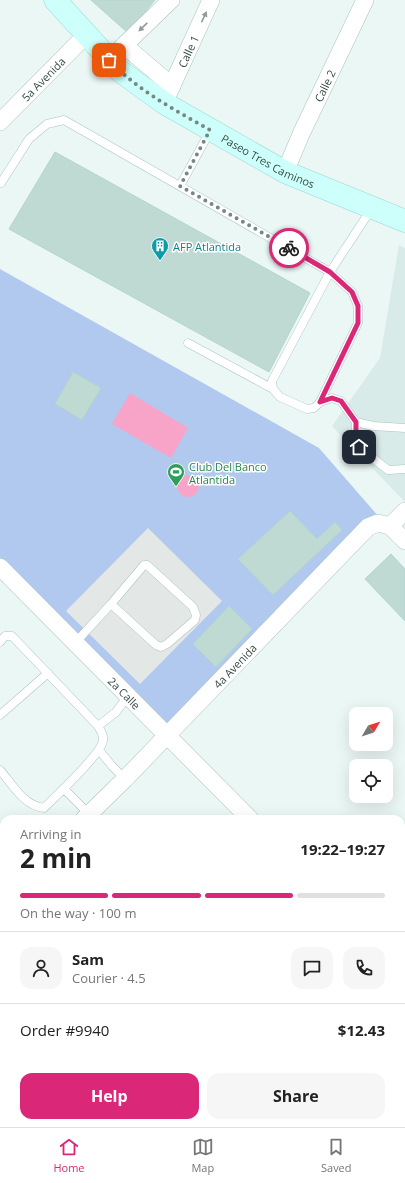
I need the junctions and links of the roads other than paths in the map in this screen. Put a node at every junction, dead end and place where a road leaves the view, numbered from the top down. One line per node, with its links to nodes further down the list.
1 (55, 0): 5 (street, Paseo Tres Caminos)
2 (171, 0): 6 (street, one-way to 6)
3 (212, 0): 7 (street, Calle 1, one-way to 3)
4 (365, 0): 10 (street, Calle 2)
5 (86, 35): 6 (street, Paseo Tres Caminos); 8 (street, 5a Avenida)
6 (117, 52): 7 (street, Paseo Tres Caminos)
7 (168, 94): 9 (street, Paseo Tres Caminos)
8 (0, 122)
9 (210, 130): 10 (street, Paseo Tres Caminos); 12 (lane)
10 (285, 172): 13 (street, Paseo Tres Caminos)
11 (1, 183): 12 (lane)
12 (180, 186): 15 (lane)
13 (372, 208): 14 (street, Paseo Tres Caminos); 15 (lane)
14 (405, 221)
15 (330, 272): 17 (lane); 18 (lane)
16 (188, 343): 17 (lane)
17 (273, 389): 18 (lane)
18 (320, 402): 19 (lane)
19 (356, 422): 20 (lane); 21 (lane)
20 (405, 428)
21 (405, 469)
22 (405, 511): 23 (street)
23 (390, 526): 24 (street); 33 (street, 4a Avenida)
24 (405, 541)
25 (0, 568): 28 (street, 2a Calle)
26 (111, 604): 26 (lane); 28 (lane)
27 (0, 642): 29 (lane)
28 (75, 643): 30 (street, 2a Calle)
29 (48, 673): 31 (lane); 32 (lane)
30 (128, 696): 32 (lane); 33 (street, 2a Calle)
31 (0, 715)
32 (98, 726): 34 (lane)
33 (167, 735): 36 (street, 4a Avenida); 40 (street, 2a Calle)
34 (99, 750): 36 (lane); 37 (lane)
35 (0, 770): 37 (lane)
36 (125, 779): 39 (street, 4a Avenida)
37 (64, 789): 38 (lane)
38 (86, 815)
39 (88, 815)
40 (242, 815)

